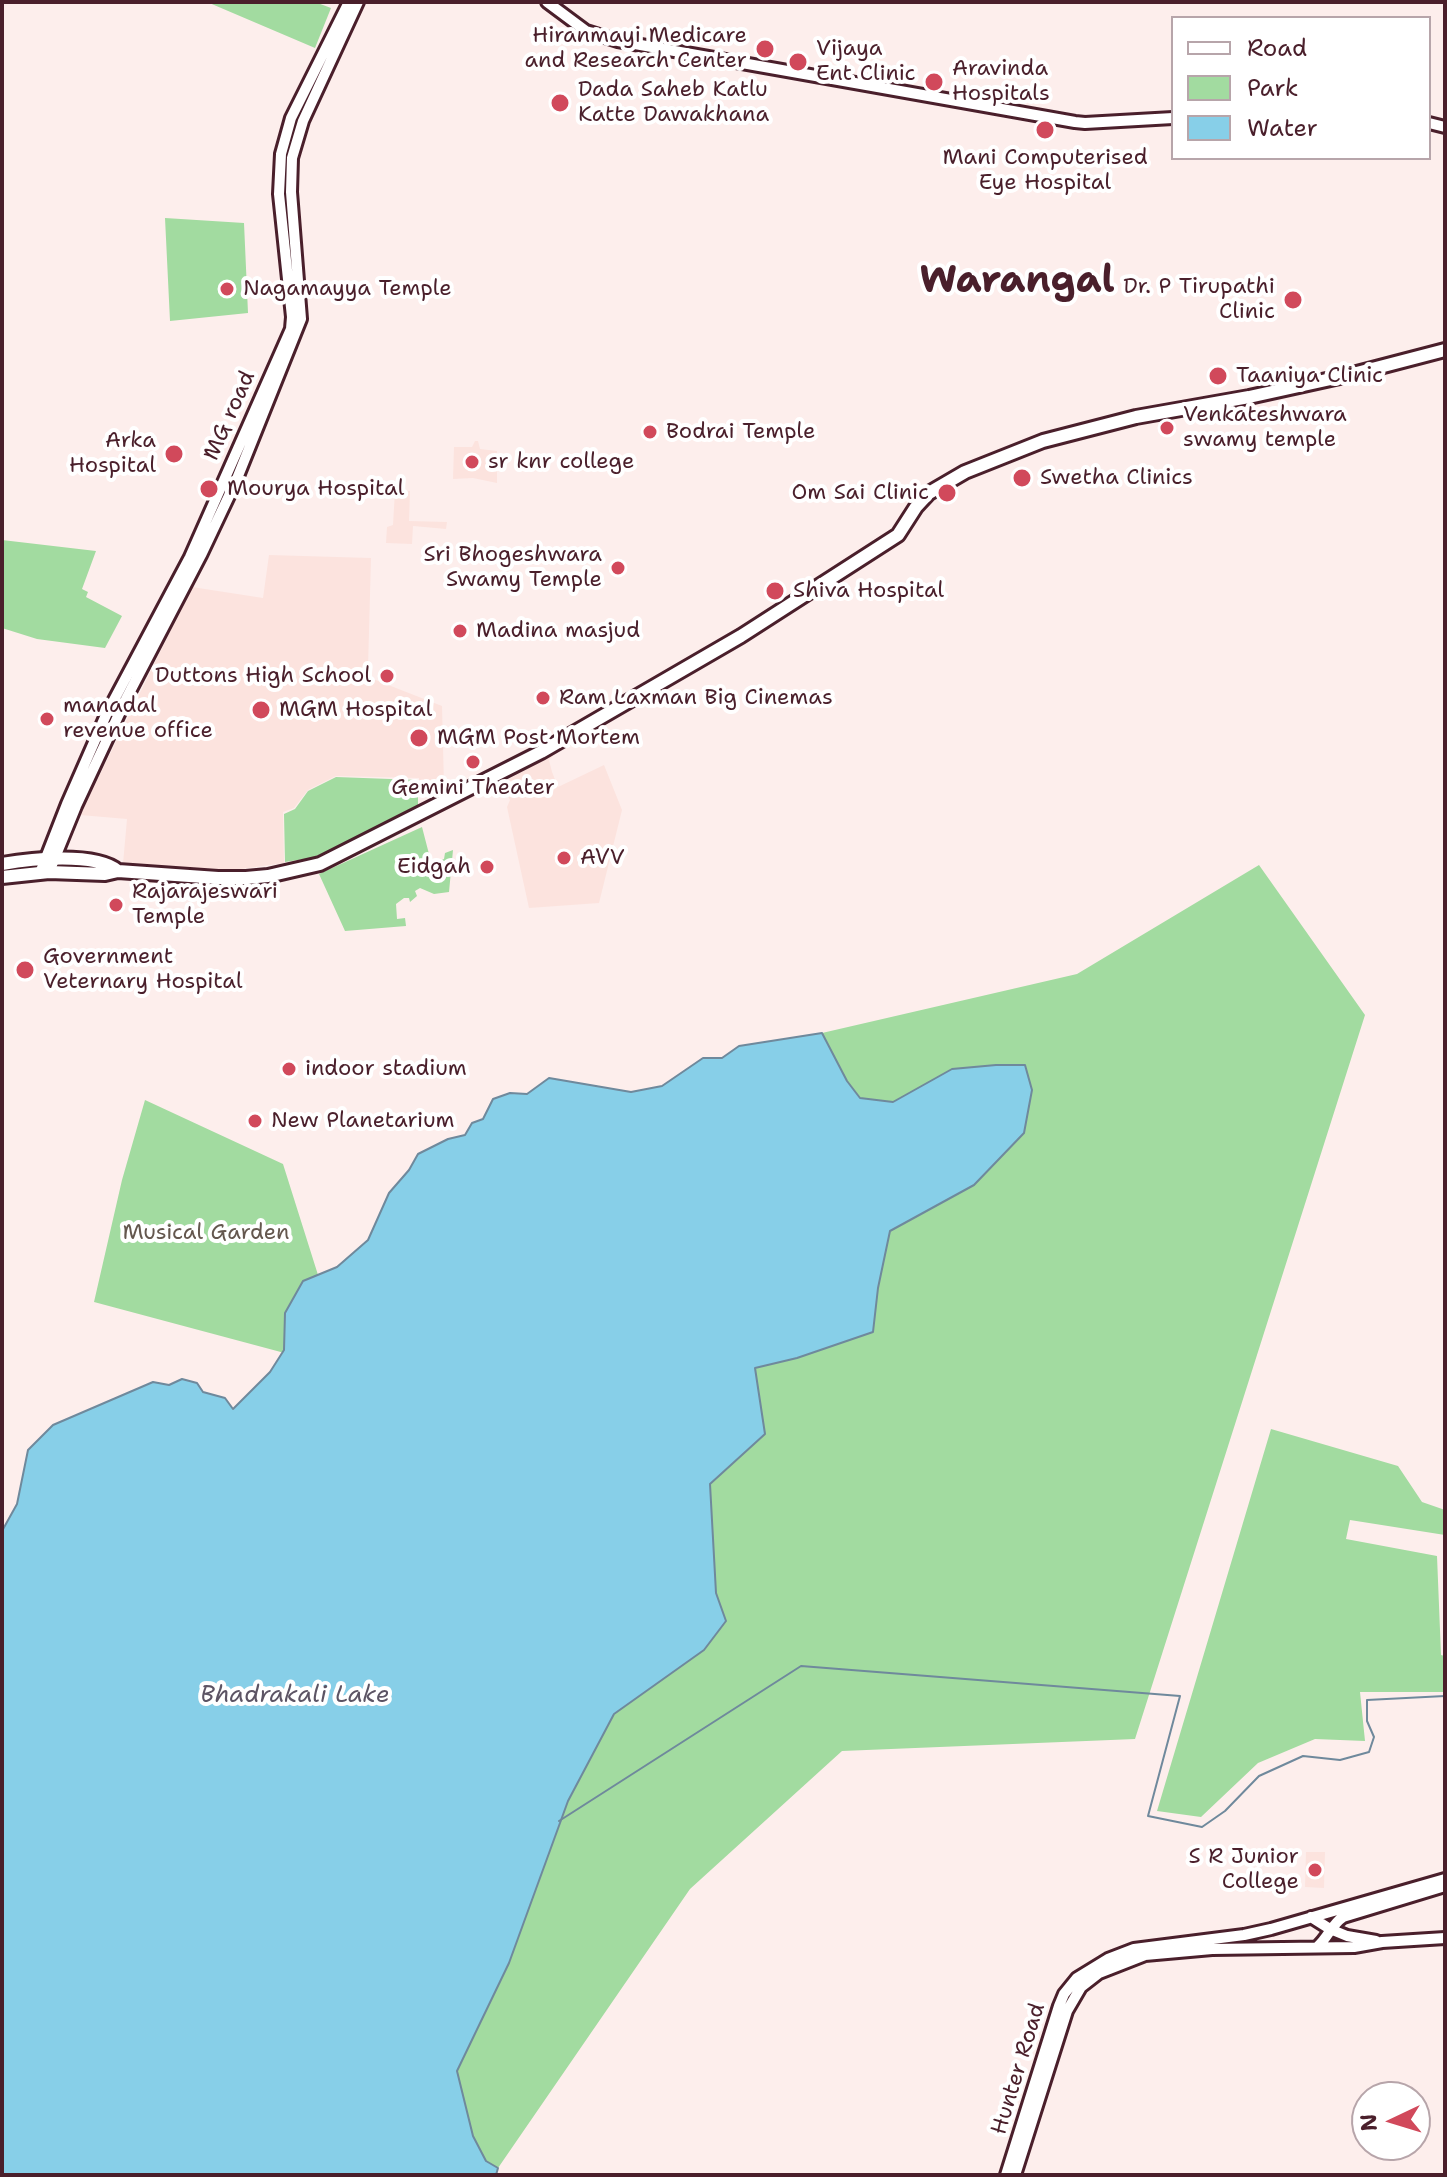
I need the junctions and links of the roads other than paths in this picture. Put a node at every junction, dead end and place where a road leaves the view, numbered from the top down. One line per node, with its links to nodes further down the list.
1 (349, 2): 6 (main road, MG road)
2 (358, 2): 6 (main road, MG road)
3 (547, 2): 4 (main road)
4 (1171, 118)
5 (1445, 350): 8 (highway)
6 (50, 859): 7 (highway); 8 (highway); 9 (main road, MG road)
7 (2, 864)
8 (118, 871): 9 (highway)
9 (44, 873): 10 (highway)
10 (2, 877)
11 (1445, 1879): 13 (main road, Hunter Road)
12 (1445, 1886): 15 (main road)
13 (1311, 1917): 14 (main road, Hunter Road); 15 (main road)
14 (1271, 1929): 19 (main road); 20 (main road, Hunter Road)
15 (1330, 1929): 17 (main road); 18 (main road)
16 (1445, 1938): 17 (main road)
17 (1382, 1942): 18 (main road, Hunter Road)
18 (1317, 1947): 19 (main road, Hunter Road)
19 (1274, 1948): 21 (main road, Hunter Road)
20 (1006, 2175)
21 (1015, 2175)

